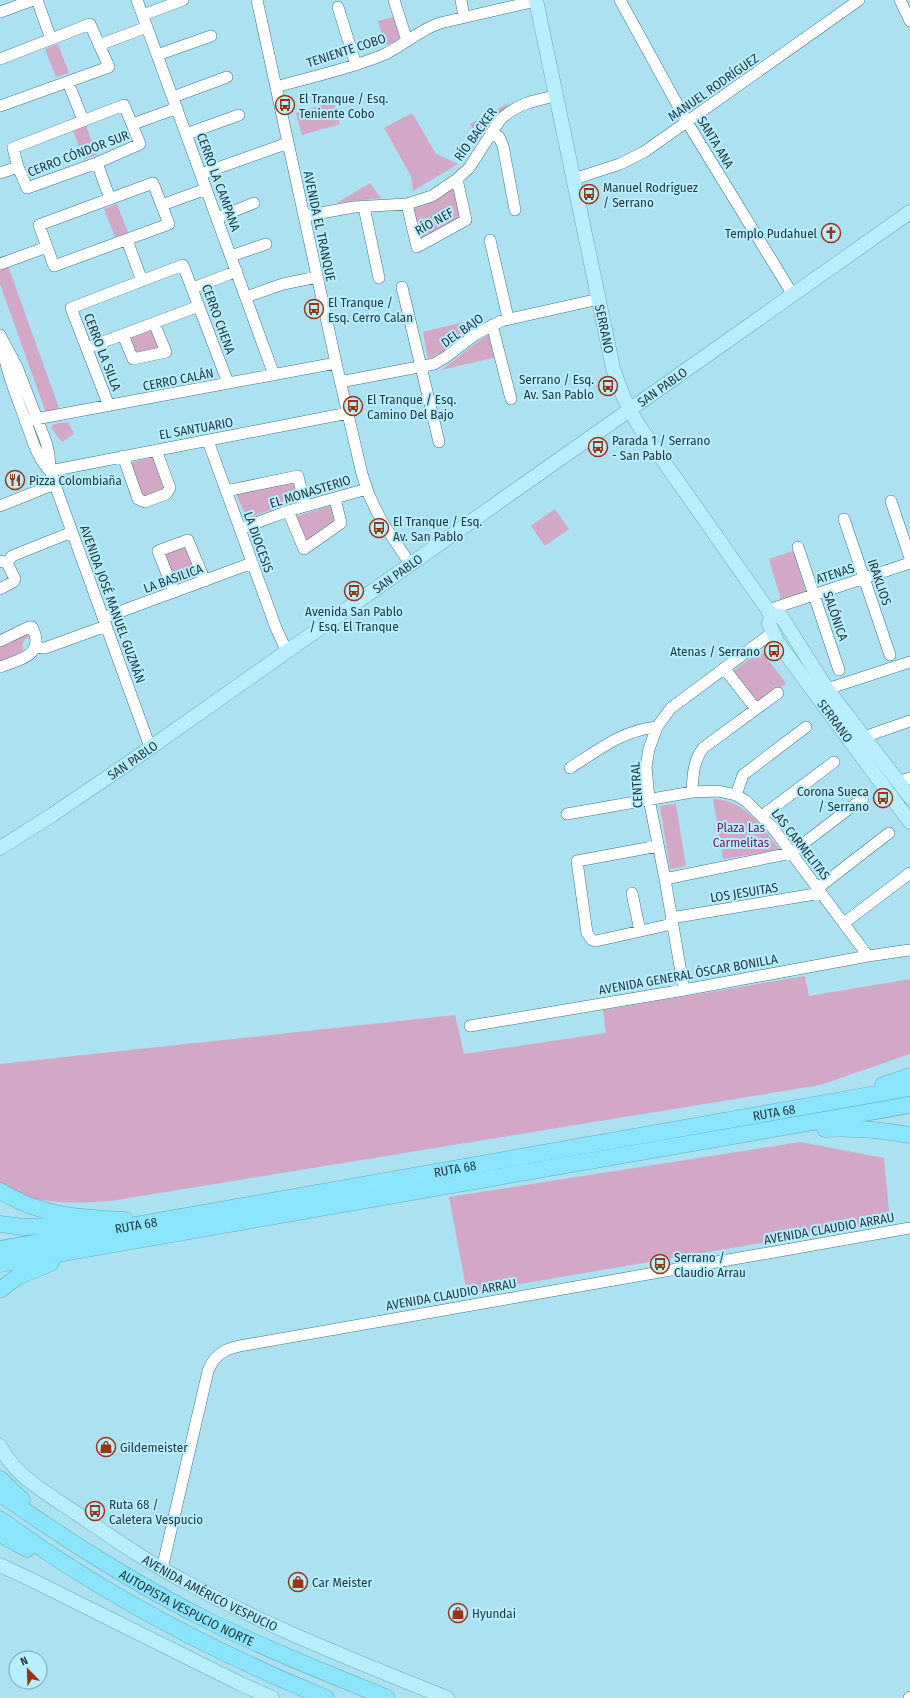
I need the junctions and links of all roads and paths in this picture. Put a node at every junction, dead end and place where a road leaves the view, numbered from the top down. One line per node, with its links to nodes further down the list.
1 (35, 0): 12 (street); 18 (street)
2 (137, 0): 13 (street, CERRO LA CAMPANA)
3 (183, 0): 13 (street)
4 (257, 0): 26 (street, AVENIDA EL TRANQUE)
5 (394, 0): 19 (street)
6 (461, 0): 14 (street)
7 (620, 0): 33 (street, SANTA ANA)
8 (858, 0): 33 (street, MANUEL RODRÍGUEZ)
9 (900, 0): 15 (street)
10 (536, 1): 14 (street, TENIENTE COBO); 28 (main road, SERRANO)
11 (338, 7): 23 (street)
12 (0, 12)
13 (143, 15): 16 (street, CERRO LA CAMPANA)
14 (464, 17): 19 (street, TENIENTE COBO)
15 (910, 21)
16 (147, 27): 20 (street); 21 (street, CERRO LA CAMPANA)
17 (211, 36): 21 (street)
18 (51, 39): 20 (street); 22 (street)
19 (407, 41): 23 (street, TENIENTE COBO)
20 (99, 45): 25 (street)
21 (157, 55): 27 (street, CERRO LA CAMPANA)
22 (0, 59)
23 (356, 65): 26 (street, TENIENTE COBO)
24 (227, 77): 27 (street)
25 (68, 82): 29 (street); 32 (street)
26 (276, 87): 37 (street, AVENIDA EL TRANQUE)
27 (172, 96): 30 (street, CERRO LA CAMPANA)
28 (556, 96): 35 (street, RÍO BACKER); 43 (main road, SERRANO)
29 (0, 106)
30 (177, 108): 34 (street); 36 (street, CERRO LA CAMPANA)
31 (239, 114): 36 (street)
32 (83, 120): 34 (street); 39 (street)
33 (687, 122): 43 (street, MANUEL RODRÍGUEZ); 66 (street, SANTA ANA)
34 (132, 124): 38 (street, CERRO CÓNDOR SUR)
35 (492, 133): 42 (street, RÍO BACKER); 50 (street)
36 (186, 134): 41 (street, CERRO LA CAMPANA)
37 (288, 143): 41 (street); 52 (street, AVENIDA EL TRANQUE)
38 (97, 163): 39 (street, CERRO CÓNDOR SUR); 45 (street)
39 (18, 167): 40 (street)
40 (0, 173)
41 (201, 174): 44 (street, CERRO LA CAMPANA)
42 (457, 179): 47 (street, RÍO BACKER); 47 (street, RÍO NEF)
43 (574, 179): 68 (main road, SERRANO)
44 (206, 189): 48 (street); 53 (street, CERRO LA CAMPANA)
45 (110, 199): 48 (street); 57 (street)
46 (254, 203): 53 (street)
47 (407, 204): 49 (street, RÍO BACKER)
48 (162, 205): 54 (street)
49 (364, 207): 52 (street, RÍO BACKER); 62 (street)
50 (515, 210)
51 (910, 212): 66 (main road, SAN PABLO)
52 (304, 216): 61 (street, AVENIDA EL TRANQUE)
53 (217, 218): 58 (street, CERRO LA CAMPANA)
54 (127, 240): 57 (street); 63 (street)
55 (490, 240): 70 (street)
56 (266, 244): 58 (street)
57 (47, 247): 59 (street)
58 (231, 256): 60 (street, CERRO LA CAMPANA)
59 (0, 264)
60 (237, 271): 65 (street); 67 (street, CERRO LA CAMPANA)
61 (317, 277): 67 (street); 77 (street, AVENIDA EL TRANQUE)
62 (379, 278)
63 (142, 281): 65 (street, CERRO CHENA); 76 (street, CERRO LA SILLA)
64 (402, 287): 78 (street)
65 (193, 288): 69 (street, CERRO CHENA)
66 (793, 295): 84 (main road, SAN PABLO)
67 (246, 297): 79 (street, CERRO LA CAMPANA)
68 (599, 299): 70 (street, DEL BAJO); 84 (main road, SERRANO)
69 (199, 306): 71 (street); 81 (street, CERRO CHENA)
70 (508, 318): 72 (street, DEL BAJO)
71 (154, 323): 74 (street); 74 (street)
72 (492, 325): 78 (street, DEL BAJO); 82 (street)
73 (0, 335): 86 (street, AVENIDA JOSÉ MANUEL GUZMÁN)
74 (123, 335): 76 (street)
75 (0, 339): 87 (street, AVENIDA JOSÉ MANUEL GUZMÁN)
76 (88, 348): 83 (street, CERRO LA SILLA)
77 (336, 363): 79 (street, CERRO CALÁN); 80 (street, AVENIDA EL TRANQUE)
78 (421, 367): 80 (street, DEL BAJO); 89 (street)
79 (274, 374): 81 (street, CERRO CALÁN)
80 (340, 382): 85 (street, AVENIDA EL TRANQUE)
81 (228, 383): 83 (street, CERRO CALÁN)
82 (511, 399)
83 (109, 406): 86 (street, CERRO CALÁN)
84 (629, 410): 109 (main road, SAN PABLO); 115 (main road, SERRANO)
85 (348, 413): 88 (street, EL SANTUARIO); 94 (street, AVENIDA EL TRANQUE)
86 (37, 419): 87 (street, CERRO CALÁN); 92 (street, AVENIDA JOSÉ MANUEL GUZMÁN)
87 (25, 421): 92 (street, AVENIDA JOSÉ MANUEL GUZMÁN)
88 (208, 441): 90 (street, EL SANTUARIO); 95 (street, LA DIOCESIS)
89 (439, 442)
90 (156, 450): 91 (street, EL SANTUARIO); 91 (street)
91 (123, 456): 92 (street, EL SANTUARIO)
92 (50, 471): 93 (street, AVENIDA JOSÉ MANUEL GUZMÁN)
93 (55, 484): 98 (street); 103 (street, AVENIDA JOSÉ MANUEL GUZMÁN)
94 (367, 489): 96 (street, EL MONASTERIO); 109 (street, AVENIDA EL TRANQUE)
95 (226, 491): 99 (street); 102 (street, LA DIOCESIS)
96 (335, 499): 99 (street, EL MONASTERIO); 100 (street)
97 (891, 501): 105 (street)
98 (0, 506)
99 (305, 506): 100 (street, EL MONASTERIO)
100 (288, 511): 102 (street, EL MONASTERIO)
101 (844, 519): 110 (street, IRAKLIOS)
102 (240, 529): 107 (street, LA DIOCESIS)
103 (72, 532): 106 (street); 116 (street, AVENIDA JOSÉ MANUEL GUZMÁN)
104 (798, 547): 114 (street, SALÓNICA)
105 (910, 558)
106 (3, 562): 112 (street)
107 (252, 563): 111 (street, LA BASILICA); 120 (street, LA DIOCESIS)
108 (910, 563): 110 (street, ATENAS)
109 (410, 564): 120 (main road, SAN PABLO)
110 (864, 578): 114 (street, ATENAS); 121 (street, IRAKLIOS)
111 (205, 581): 113 (street, LA BASILICA); 113 (street)
112 (0, 588)
113 (174, 592): 116 (street, LA BASILICA)
114 (814, 594): 115 (street, ATENAS); 125 (street, SALÓNICA)
115 (770, 613): 117 (main road, SERRANO); 126 (main road, SERRANO)
116 (105, 622): 119 (street, LA BASILICA); 133 (street, AVENIDA JOSÉ MANUEL GUZMÁN)
117 (772, 633): 124 (street, CENTRAL); 144 (main road, SERRANO)
118 (0, 642): 119 (street)
119 (36, 647): 123 (street, LA BASILICA)
120 (287, 652): 133 (main road, SAN PABLO)
121 (890, 655)
122 (910, 662): 126 (street)
123 (0, 667)
124 (724, 668): 128 (street); 130 (street, CENTRAL)
125 (839, 670)
126 (827, 690): 132 (main road, SERRANO)
127 (778, 693): 128 (street)
128 (756, 709): 137 (street)
129 (910, 721): 132 (street)
130 (657, 727): 135 (street); 141 (street, CENTRAL)
131 (806, 727): 138 (street)
132 (864, 737): 136 (main road, SERRANO)
133 (150, 747): 147 (main road, SAN PABLO)
134 (834, 762): 143 (street)
135 (570, 768)
136 (904, 780): 139 (main road, SERRANO)
137 (692, 792): 138 (street, LAS CARMELITAS); 141 (street, LAS CARMELITAS)
138 (736, 796): 143 (street, LAS CARMELITAS)
139 (910, 797)
140 (863, 798): 148 (street)
141 (649, 800): 142 (street, LAS CARMELITAS); 146 (street, CENTRAL)
142 (567, 814)
143 (762, 816): 148 (street, LAS CARMELITAS)
144 (910, 822)
145 (889, 833): 151 (street, LOS JESUITAS)
146 (658, 846): 150 (street, CENTRAL); 155 (street, LOS JESUITAS)
147 (0, 848)
148 (791, 853): 150 (street); 151 (street, LAS CARMELITAS)
149 (910, 873): 154 (street)
150 (665, 879): 153 (street, CENTRAL)
151 (819, 891): 153 (street, LOS JESUITAS); 154 (street, LAS CARMELITAS)
152 (632, 893): 155 (street)
153 (672, 921): 155 (street, LOS JESUITAS); 158 (street, CENTRAL)
154 (844, 923): 157 (street, LAS CARMELITAS)
155 (640, 931)
156 (910, 950): 157 (street, AVENIDA GENERAL ÓSCAR BONILLA)
157 (868, 956): 158 (street, AVENIDA GENERAL ÓSCAR BONILLA)
158 (684, 990): 159 (street, AVENIDA GENERAL ÓSCAR BONILLA)
159 (470, 1026)
160 (910, 1076): 162 (highway)
161 (910, 1088): 162 (highway, RUTA 68)
162 (834, 1102): 167 (highway, RUTA 68)
163 (910, 1105): 165 (highway, RUTA 68)
164 (910, 1135): 165 (highway)
165 (736, 1136): 171 (highway, RUTA 68)
166 (0, 1191): 167 (highway)
167 (152, 1222): 168 (highway); 170 (highway, RUTA 68)
168 (0, 1224)
169 (910, 1228): 186 (street, AVENIDA CLAUDIO ARRAU)
170 (0, 1249)
171 (81, 1251): 172 (highway, RUTA 68); 173 (highway)
172 (0, 1264)
173 (0, 1290)
174 (0, 1446): 186 (main road, AVENIDA AMÉRICO VESPUCIO)
175 (0, 1479): 179 (highway)
176 (0, 1494): 179 (highway, AUTOPISTA VESPUCIO NORTE)
177 (0, 1519): 184 (highway, AUTOPISTA VESPUCIO NORTE)
178 (0, 1526): 183 (highway)
179 (49, 1526): 189 (highway, AUTOPISTA VESPUCIO NORTE)
180 (0, 1534): 182 (highway)
181 (0, 1538): 182 (highway)
182 (18, 1545): 183 (highway)
183 (47, 1556): 184 (highway)
184 (65, 1563): 188 (highway, AUTOPISTA VESPUCIO NORTE)
185 (0, 1565): 187 (main road)
186 (162, 1569): 190 (main road, AVENIDA AMÉRICO VESPUCIO)
187 (272, 1698)
188 (326, 1698)
189 (387, 1698)
190 (447, 1698)

